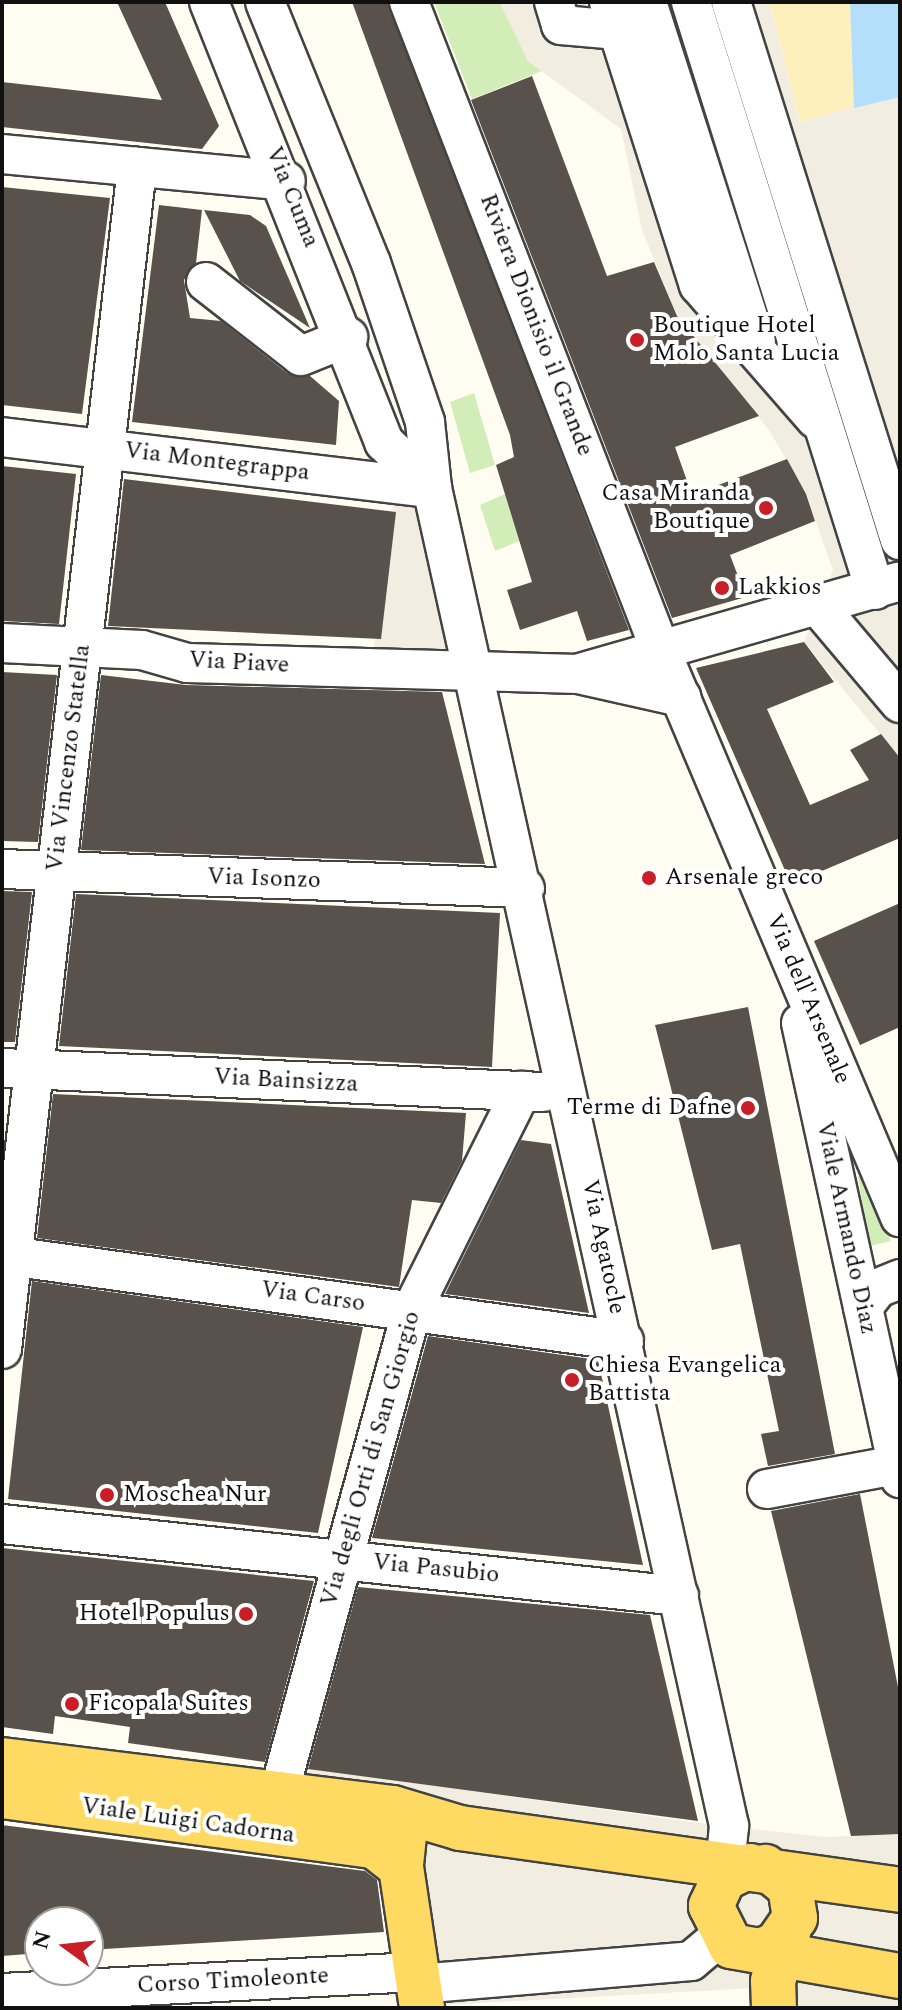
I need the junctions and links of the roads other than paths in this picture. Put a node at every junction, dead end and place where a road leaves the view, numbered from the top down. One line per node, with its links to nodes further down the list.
1 (209, 2): 12 (street, Via Cuma)
2 (265, 2): 22 (street, Via Agatocle)
3 (409, 2): 28 (street, Riviera Dionisio il Grande)
4 (554, 2): 6 (street)
5 (731, 2): 9 (street)
6 (614, 16): 7 (street); 15 (street)
7 (652, 18): 8 (street); 15 (street)
8 (696, 20): 9 (street); 18 (street)
9 (744, 41): 17 (street)
10 (2, 154): 11 (street)
11 (137, 167): 12 (street); 20 (street, Via Vincenzo Statella)
12 (286, 181): 14 (street, Via Cuma)
13 (206, 282): 14 (street)
14 (348, 337): 16 (street, Via Cuma)
15 (761, 359): 18 (street)
16 (370, 394): 21 (street); 22 (street, Via Cuma)
17 (861, 416): 18 (street); 23 (street)
18 (824, 428): 24 (street)
19 (2, 437): 20 (street, Via Montegrappa)
20 (105, 449): 21 (street, Via Montegrappa); 27 (street, Via Vincenzo Statella)
21 (360, 479): 22 (street, Via Montegrappa)
22 (432, 488): 29 (street, Via Agatocle)
23 (900, 540)
24 (887, 586): 25 (street)
25 (818, 606): 28 (street); 32 (street)
26 (2, 643): 27 (street, Via Piave)
27 (82, 648): 29 (street, Via Piave); 34 (street, Via Vincenzo Statella)
28 (660, 649): 30 (street); 31 (street, Via dell'Arsenale)
29 (477, 669): 30 (street, Via Piave); 35 (street, Via Agatocle)
30 (578, 674): 31 (street)
31 (681, 697): 36 (street, Via dell'Arsenale)
32 (900, 703)
33 (2, 869): 34 (street, Via Isonzo)
34 (56, 871): 35 (street, Via Isonzo); 37 (street, Via Vincenzo Statella)
35 (525, 888): 39 (street, Via Agatocle)
36 (779, 931): 40 (street, Via dell'Arsenale); 43 (street, Viale Armando Diaz)
37 (18, 1069): 38 (street, Via Bainsizza); 41 (street, Via Vincenzo Statella)
38 (521, 1091): 39 (street, Via Bainsizza); 44 (street, Via degli Orti di San Giorgio)
39 (570, 1092): 45 (street, Via Agatocle)
40 (900, 1217)
41 (7, 1256): 44 (street, Via Carso); 46 (street, Via Vincenzo Statella)
42 (900, 1279): 43 (street)
43 (863, 1307): 47 (street, Viale Armando Diaz)
44 (412, 1310): 45 (street, Via Carso); 50 (street, Via degli Orti di San Giorgio)
45 (624, 1341): 51 (street, Via Agatocle)
46 (2, 1349)
47 (899, 1472): 48 (street)
48 (767, 1489)
49 (2, 1524): 50 (street, Via Pasubio)
50 (341, 1559): 51 (street, Via Pasubio); 54 (street, Via degli Orti di San Giorgio)
51 (679, 1596): 57 (street, Via Agatocle)
52 (2, 1760): 54 (main road, Viale Luigi Cadorna)
53 (2, 1796): 56 (main road, Viale Luigi Cadorna)
54 (278, 1796): 55 (main road, Viale Luigi Cadorna)
55 (411, 1811): 56 (main road); 57 (main road, Viale Luigi Cadorna)
56 (387, 1856): 61 (main road)
57 (733, 1859): 58 (main road, Viale Luigi Cadorna); 59 (main road); 59 (main road)
58 (900, 1890)
59 (772, 1965): 60 (main road); 61 (street, Corso Timoleonte)
60 (900, 1976)
61 (419, 1988): 62 (street, Corso Timoleonte)
62 (2, 1993)

